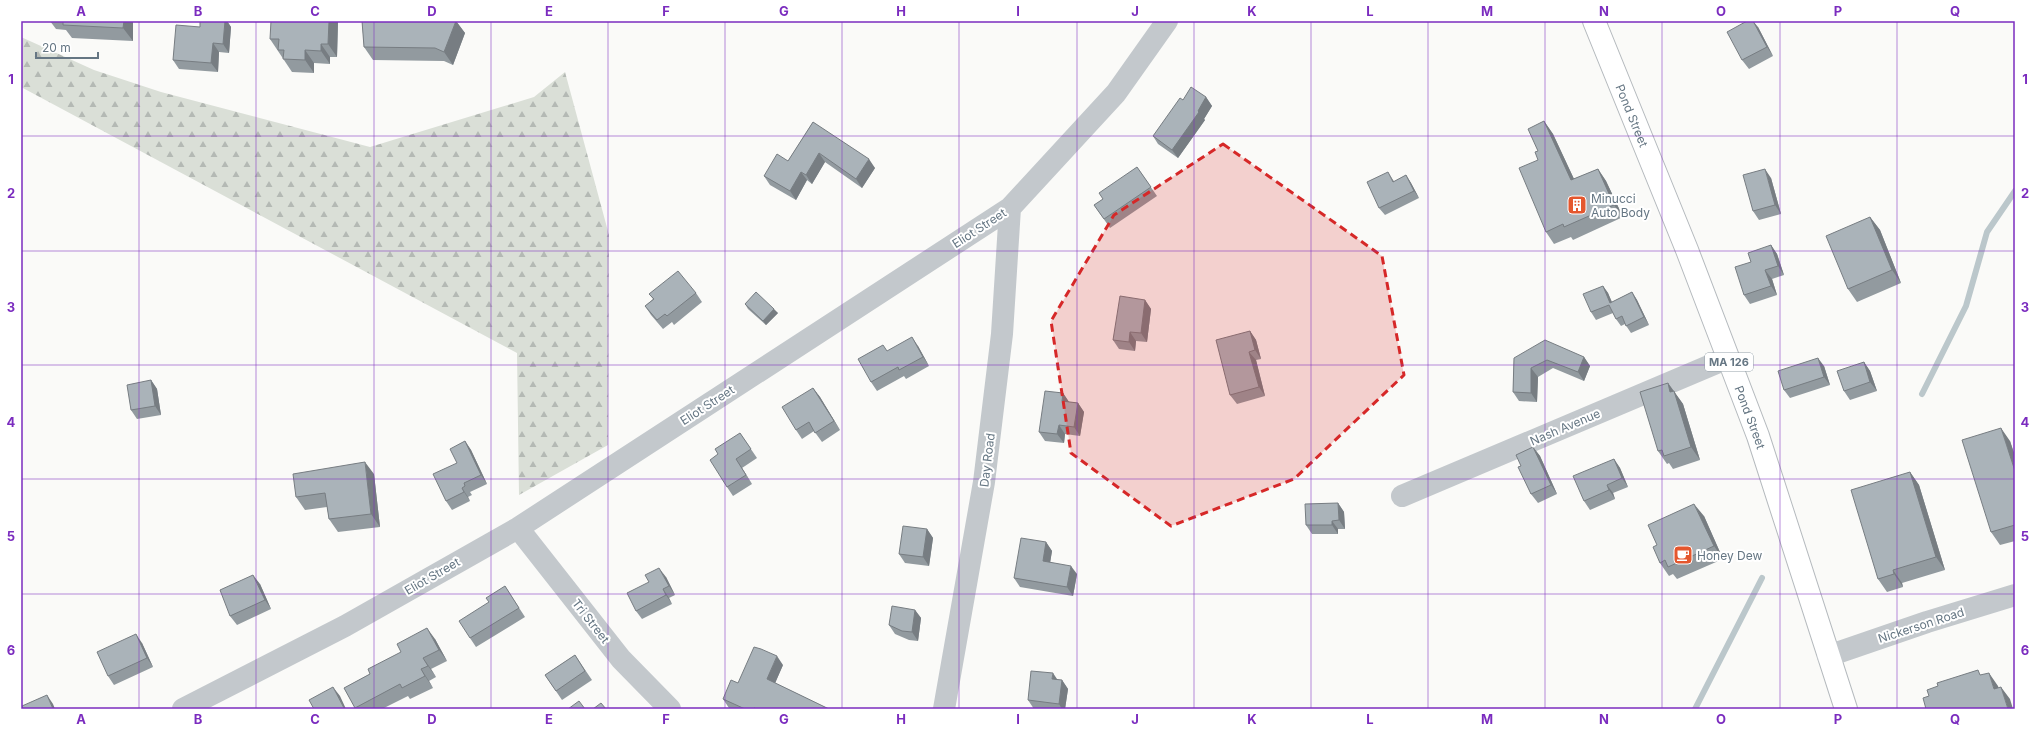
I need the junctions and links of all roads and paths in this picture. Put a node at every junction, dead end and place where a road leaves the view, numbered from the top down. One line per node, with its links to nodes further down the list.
1 (1167, 21): 3 (street, Eliot Street)
2 (1594, 21): 4 (main road, Pond Street / MA 126)
3 (1010, 208): 6 (street, Eliot Street); 11 (street, Day Road)
4 (1728, 358): 5 (street, Nash Avenue); 8 (main road, Pond Street / MA 126)
5 (1402, 496)
6 (518, 528): 9 (street, Eliot Street); 10 (street, Tri Street)
7 (2015, 595): 8 (street, Nickerson Road)
8 (1828, 656): 12 (main road, Pond Street / MA 126)
9 (183, 709)
10 (670, 709)
11 (944, 709)
12 (1846, 709)

